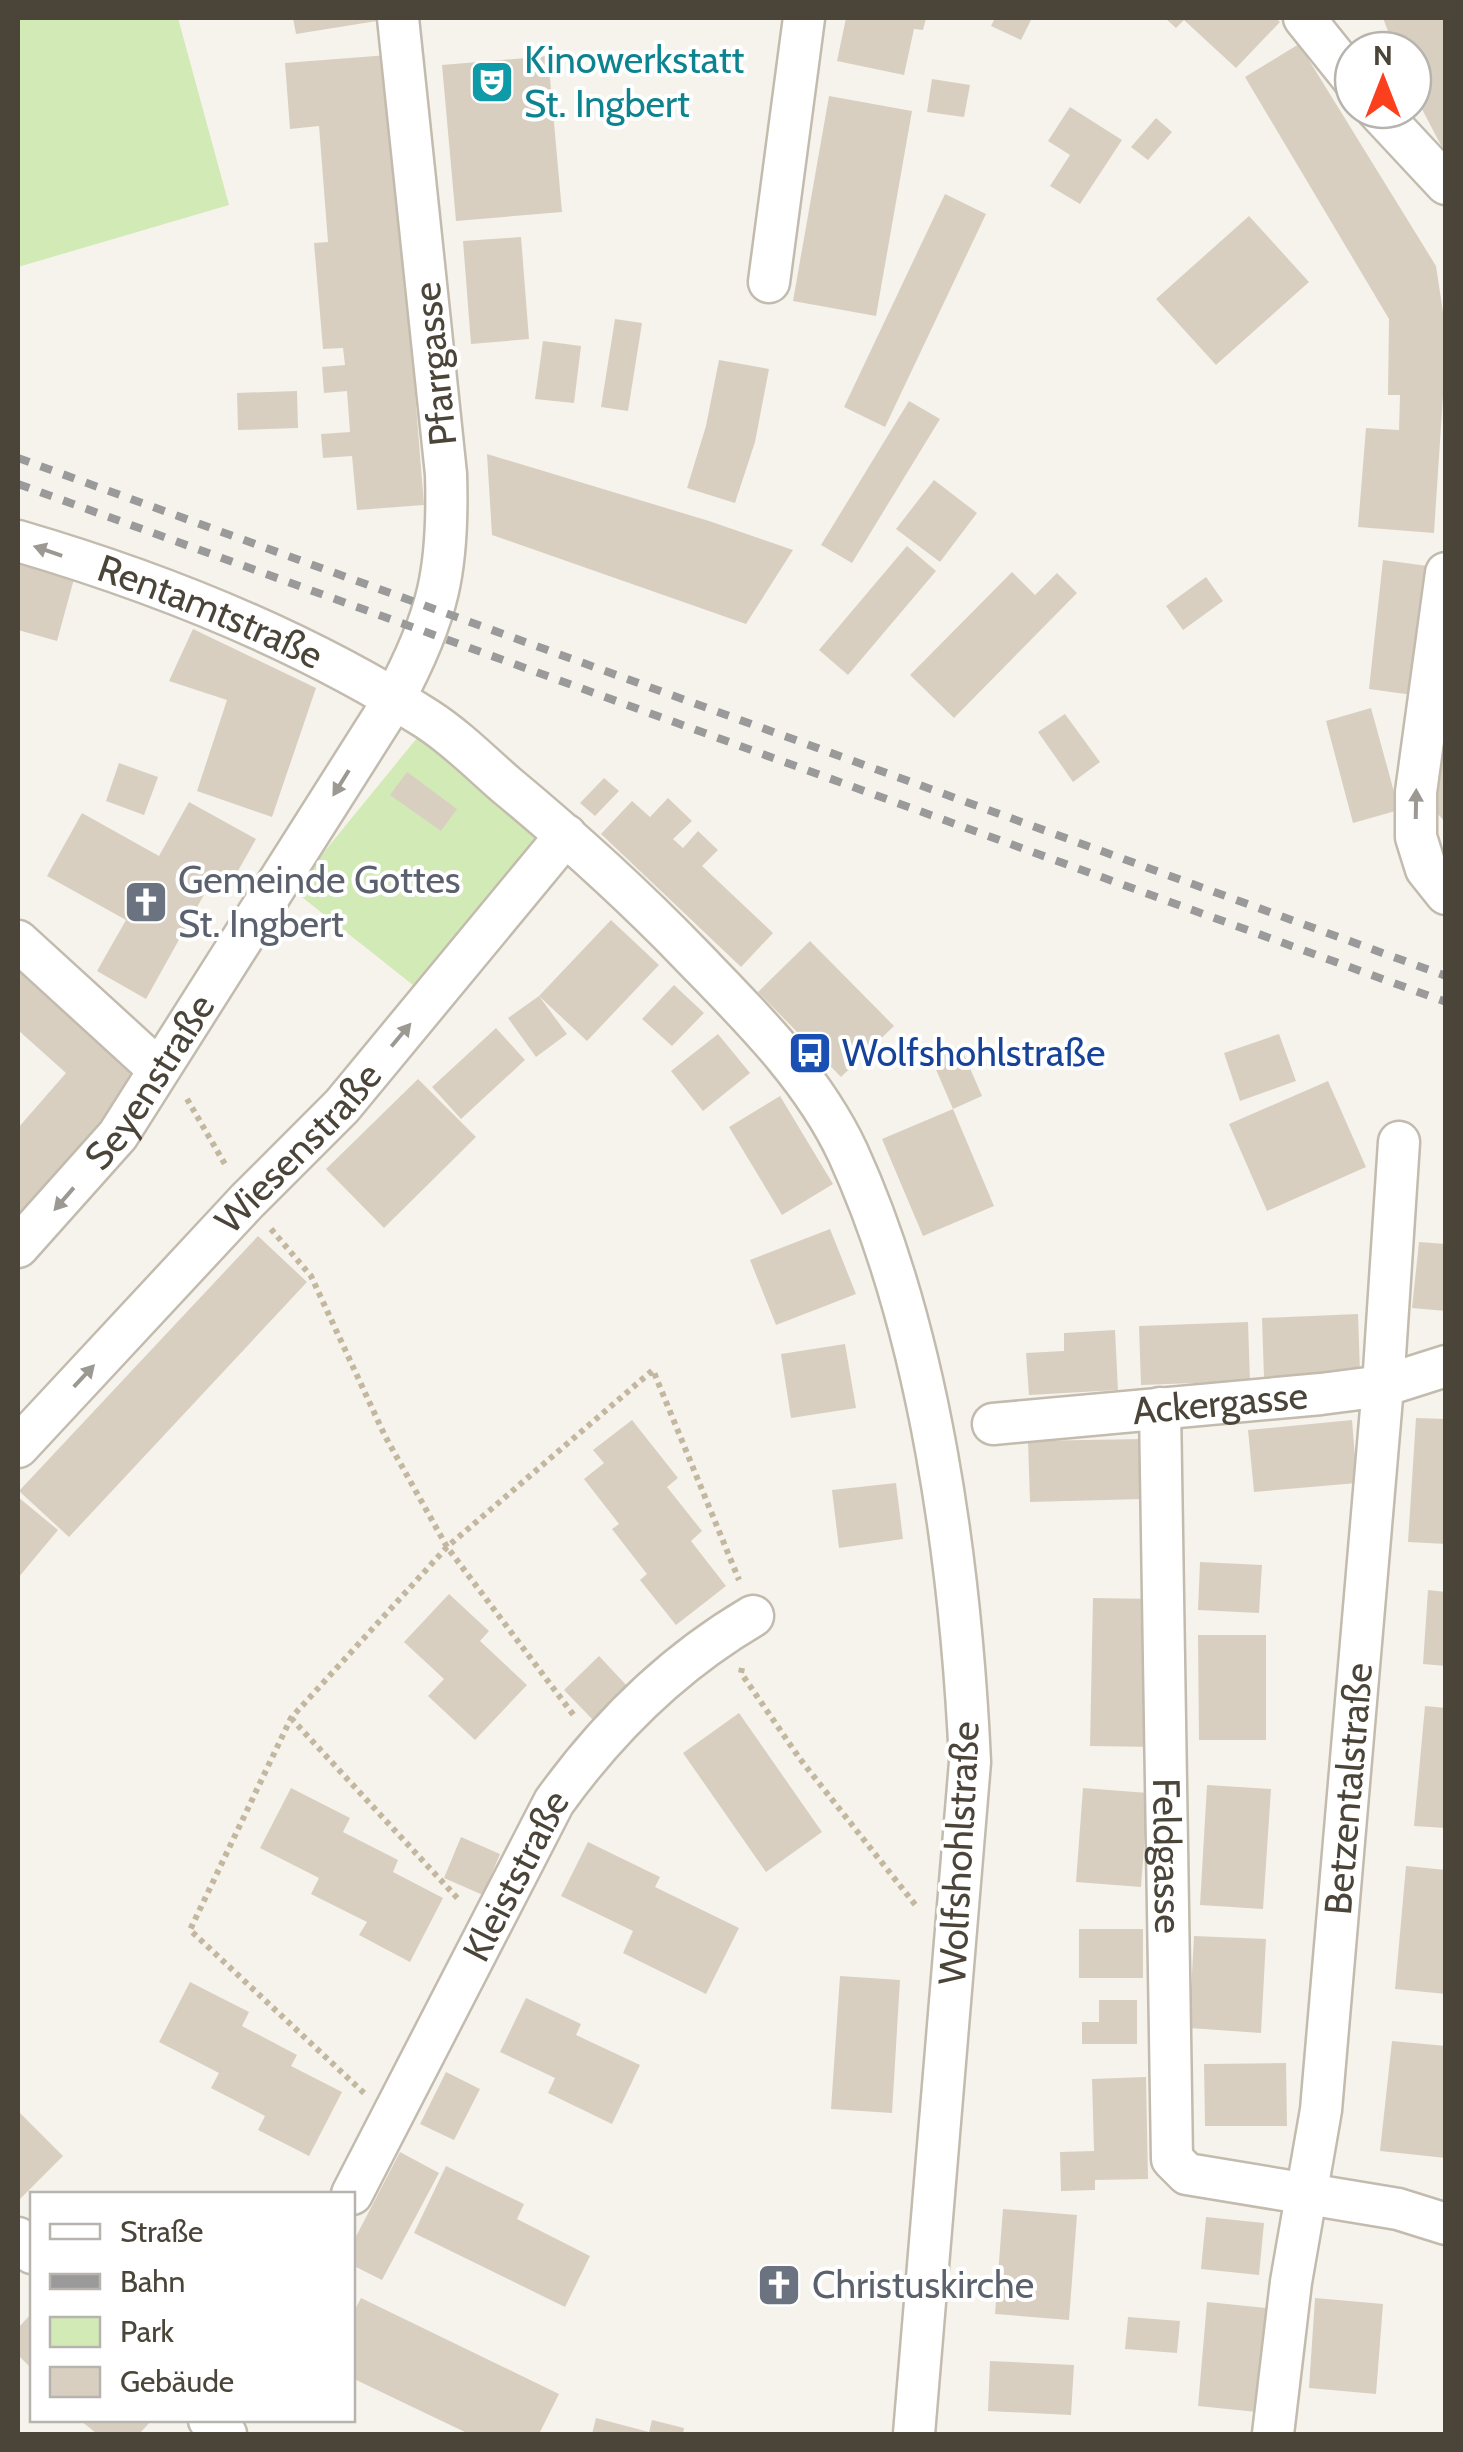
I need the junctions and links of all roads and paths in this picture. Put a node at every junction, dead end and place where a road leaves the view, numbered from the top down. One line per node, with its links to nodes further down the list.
1 (398, 18): 10 (street, Pfarrgasse)
2 (804, 18): 7 (street)
3 (1308, 19): 4 (street)
4 (1333, 53)
5 (1396, 130): 6 (street)
6 (1446, 184)
7 (770, 282)
8 (18, 541): 10 (street, Rentamtstraße, one-way to 8)
9 (1446, 574): 12 (street, one-way to 9)
10 (393, 701): 11 (street, Wolfshohlstraße); 14 (street, Seyenstraße, one-way to 14)
11 (566, 835): 16 (street, Wiesenstraße, one-way to 11); 28 (street, Wolfshohlstraße)
12 (1446, 894)
13 (18, 941): 14 (street)
14 (158, 1069): 16 (path); 17 (street, Seyenstraße, one-way to 17)
15 (1399, 1142): 19 (street, Betzentalstraße)
16 (247, 1200): 22 (street, Wiesenstraße, one-way to 16); 23 (path)
17 (18, 1247)
18 (1446, 1366): 19 (street, Ackergasse)
19 (1384, 1386): 20 (street, Ackergasse); 31 (street, Betzentalstraße)
20 (1160, 1408): 21 (street, Ackergasse); 31 (street, Feldgasse)
21 (993, 1424)
22 (18, 1447)
23 (447, 1547): 24 (path); 25 (path); 26 (path)
24 (753, 1616): 26 (street, Kleiststraße); 28 (path)
25 (291, 1718): 27 (path); 29 (path)
26 (596, 1744): 27 (street, Kleiststraße)
27 (487, 1931): 29 (street, Kleiststraße)
28 (955, 1955): 33 (street, Wolfshohlstraße)
29 (393, 2120): 30 (street, Kleiststraße)
30 (353, 2192)
31 (1307, 2192): 32 (street, Feldgasse); 34 (street, Betzentalstraße)
32 (1446, 2224)
33 (914, 2434)
34 (1273, 2434)

